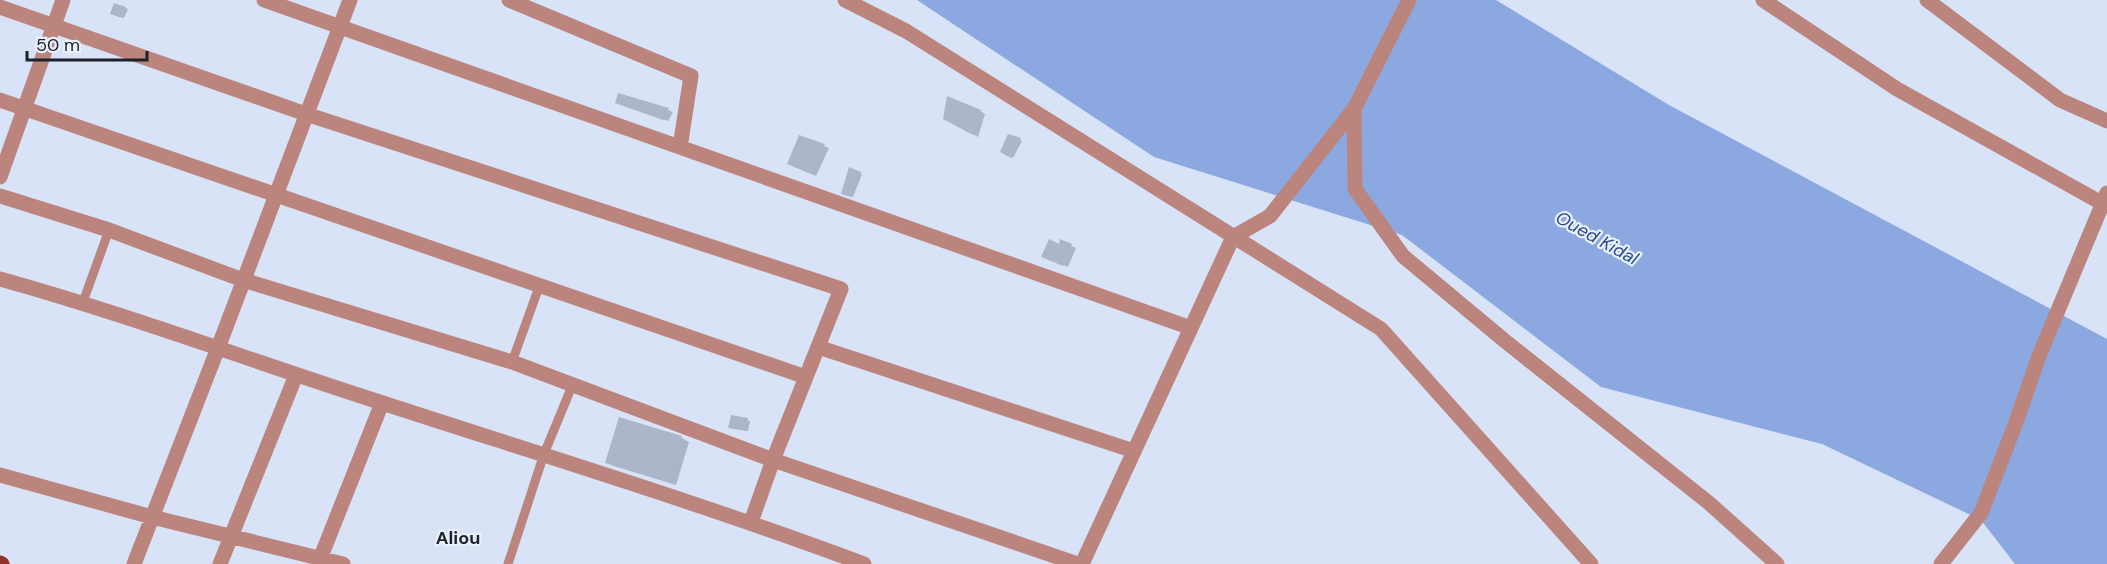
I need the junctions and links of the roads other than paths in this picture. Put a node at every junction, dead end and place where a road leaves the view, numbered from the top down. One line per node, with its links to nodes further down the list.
1 (63, 0): 10 (street)
2 (264, 0): 11 (street)
3 (350, 0): 11 (street)
4 (509, 0): 17 (street)
5 (845, 0): 23 (street)
6 (1409, 0): 14 (street)
7 (1764, 0): 21 (street)
8 (1927, 0): 16 (street)
9 (0, 7): 10 (street)
10 (54, 25): 13 (street); 15 (street)
11 (340, 26): 15 (street); 17 (street)
12 (0, 100): 13 (street)
13 (24, 108): 18 (street); 19 (street)
14 (1354, 109): 23 (street); 51 (street)
15 (306, 114): 19 (street); 29 (street)
16 (2107, 121)
17 (680, 147): 28 (street)
18 (0, 177)
19 (276, 194): 25 (street); 26 (street)
20 (0, 196): 22 (street)
21 (2106, 201): 52 (street)
22 (109, 230): 25 (street); 27 (lane)
23 (1233, 237): 28 (street); 50 (street)
24 (0, 279): 27 (street)
25 (243, 280): 30 (street); 31 (street)
26 (539, 287): 31 (lane); 33 (street)
27 (83, 302): 30 (street)
28 (1191, 328): 36 (street)
29 (818, 347): 33 (street); 36 (street)
30 (218, 348): 32 (street); 40 (street)
31 (512, 362): 34 (street)
32 (296, 375): 35 (street); 42 (street)
33 (806, 377): 38 (street)
34 (572, 386): 37 (lane); 38 (street)
35 (382, 403): 37 (street); 43 (street)
36 (1134, 451): 49 (street)
37 (544, 454): 41 (street); 47 (lane)
38 (773, 460): 41 (street); 49 (street)
39 (0, 475): 40 (street)
40 (152, 517): 42 (street); 44 (street)
41 (751, 522): 48 (street)
42 (230, 537): 43 (street); 45 (street)
43 (319, 561): 46 (street)
44 (134, 564)
45 (220, 564)
46 (343, 564)
47 (508, 564)
48 (864, 564)
49 (1080, 564)
50 (1591, 564)
51 (1777, 564)
52 (1941, 564)

